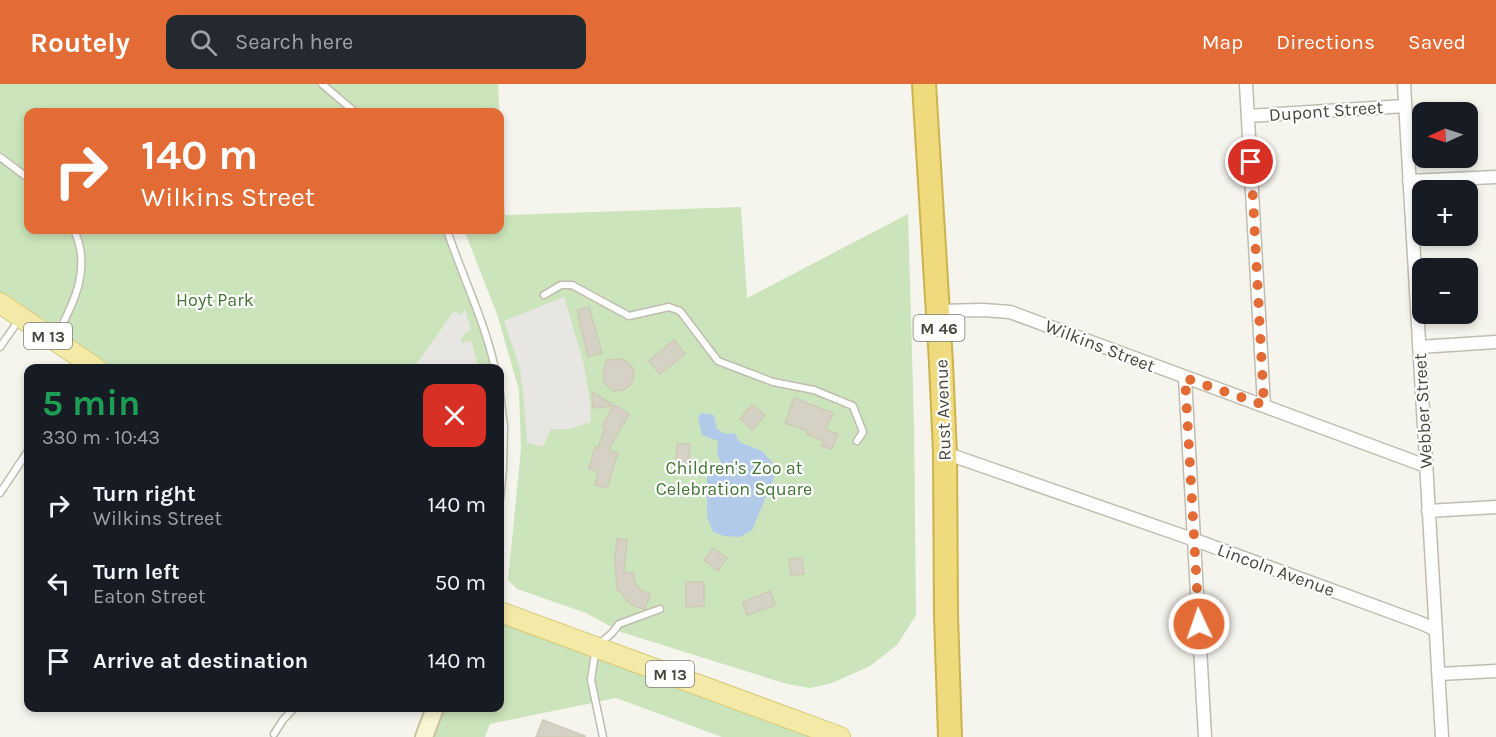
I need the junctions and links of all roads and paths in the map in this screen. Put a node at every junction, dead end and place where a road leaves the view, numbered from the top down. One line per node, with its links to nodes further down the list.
1 (322, 84): 6 (lane)
2 (924, 84): 16 (highway, Rust Avenue / M 46)
3 (1246, 84): 7 (street)
4 (1404, 84): 5 (street, Webber Street)
5 (1405, 106): 7 (street, Dupont Street); 11 (street, Webber Street)
6 (349, 108)
7 (1248, 116): 25 (street)
8 (0, 157): 9 (lane)
9 (24, 175)
10 (1496, 177): 11 (street)
11 (1409, 181): 21 (street, Webber Street)
12 (76, 234): 18 (lane)
13 (448, 234): 23 (lane)
14 (544, 294): 26 (lane)
15 (0, 303): 17 (main road, M 13)
16 (938, 311): 24 (street, Wilkins Street); 27 (highway, Rust Avenue / M 46)
17 (21, 317): 18 (main road, M 13); 20 (lane)
18 (54, 340): 22 (main road, M 13)
19 (1496, 342): 21 (street)
20 (0, 347)
21 (1419, 347): 29 (street, Webber Street)
22 (85, 364)
23 (494, 364)
24 (1185, 378): 25 (street, Wilkins Street); 33 (street)
25 (1264, 405): 29 (street, Wilkins Street)
26 (857, 441)
27 (945, 453): 33 (street, Lincoln Avenue); 46 (highway, Rust Avenue / M 46)
28 (24, 457): 30 (lane)
29 (1426, 466): 32 (street, Webber Street)
30 (0, 493)
31 (1496, 507): 32 (street)
32 (1428, 511): 36 (street, Webber Street)
33 (1195, 540): 36 (street, Lincoln Avenue); 47 (street)
34 (660, 609): 37 (lane)
35 (504, 613): 37 (main road, M 13)
36 (1436, 630): 39 (street, Webber Street)
37 (596, 647): 44 (lane); 45 (main road, M 13)
38 (1496, 671): 39 (street)
39 (1439, 674): 48 (street, Webber Street)
40 (290, 712): 42 (lane)
41 (433, 712): 43 (main road)
42 (274, 734)
43 (424, 737)
44 (603, 737)
45 (840, 737)
46 (950, 737)
47 (1205, 737)
48 (1442, 737)

